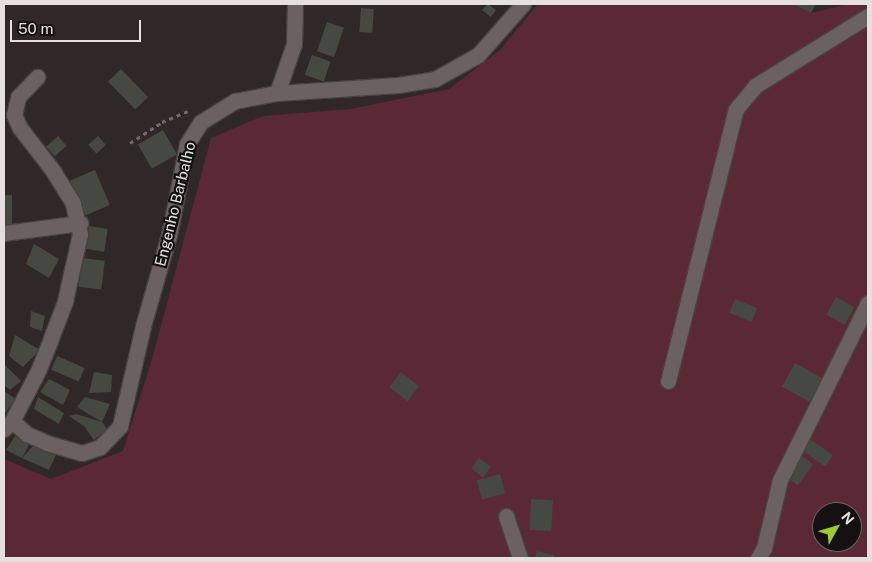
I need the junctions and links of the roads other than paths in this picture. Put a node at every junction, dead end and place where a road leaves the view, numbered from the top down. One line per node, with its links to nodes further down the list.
1 (295, 4): 5 (street)
2 (523, 4): 5 (street, Engenho Barbalho)
3 (868, 16): 9 (street)
4 (37, 77): 6 (street, Engenho Barbalho)
5 (277, 93): 10 (street, Engenho Barbalho)
6 (80, 223): 7 (street); 10 (street, Engenho Barbalho)
7 (4, 233)
8 (868, 303): 12 (street)
9 (668, 381)
10 (8, 425)
11 (506, 516): 13 (street)
12 (766, 555)
13 (520, 558)

